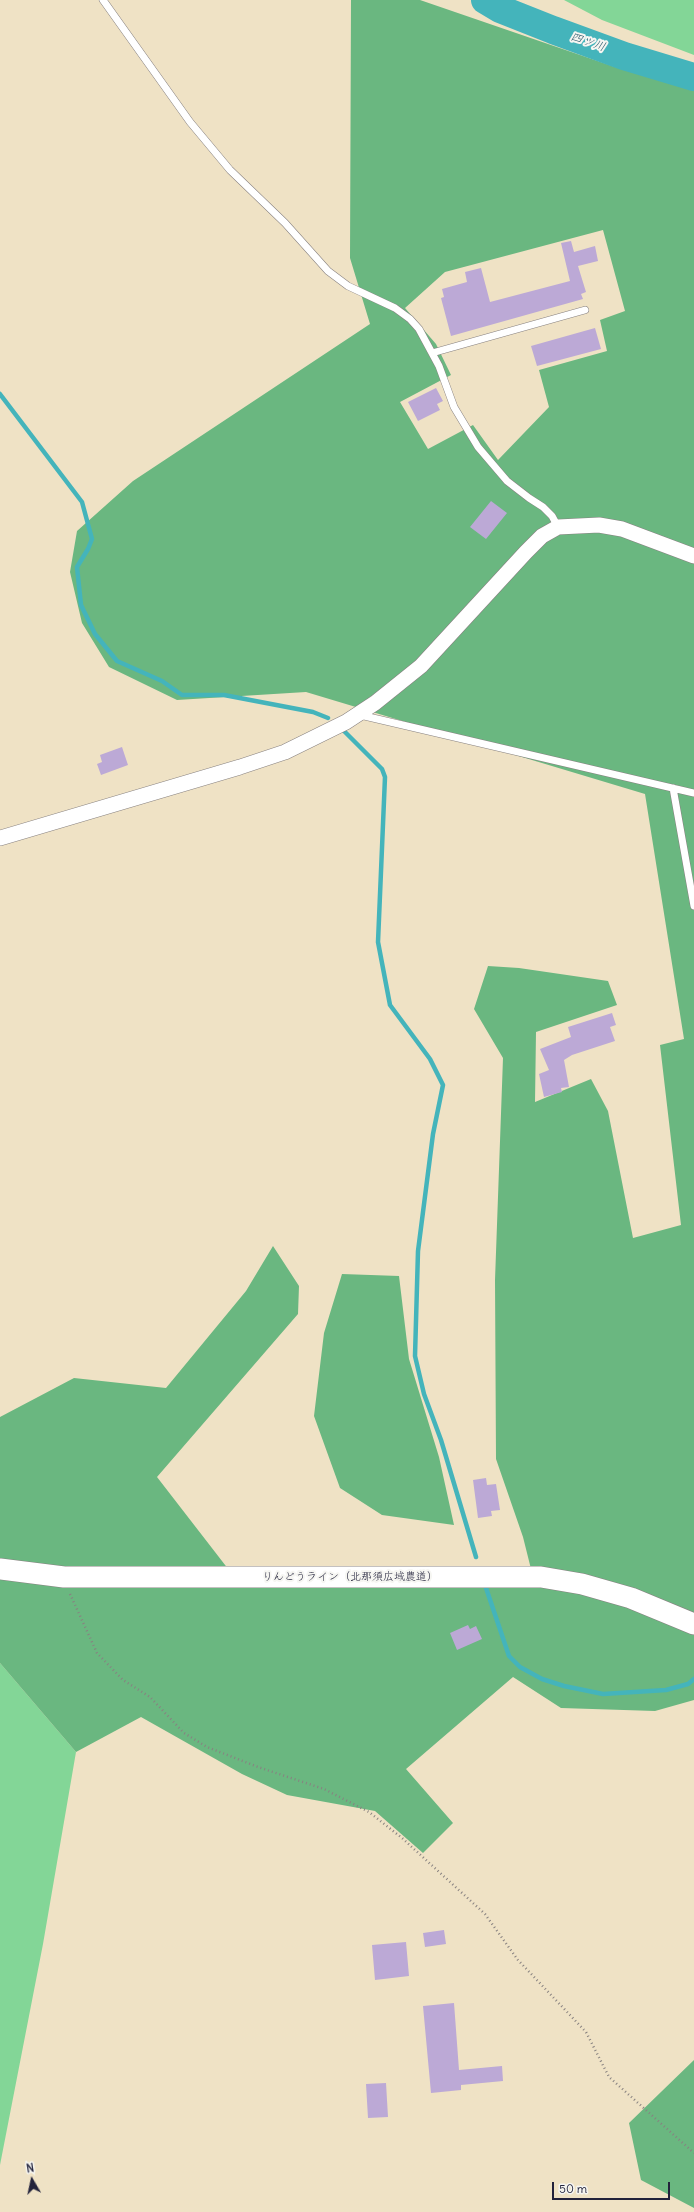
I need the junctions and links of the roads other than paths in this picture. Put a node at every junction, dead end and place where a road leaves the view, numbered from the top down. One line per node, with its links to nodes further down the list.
1 (103, 0): 3 (lane)
2 (586, 310): 3 (lane)
3 (432, 353): 4 (lane)
4 (558, 528): 5 (street); 6 (street)
5 (694, 556)
6 (358, 714): 7 (lane); 9 (street)
7 (673, 788): 8 (lane); 10 (lane)
8 (694, 793)
9 (0, 838)
10 (694, 906)
11 (0, 1569): 12 (street, りんどうライン（北那須広域農道）)
12 (694, 1624)

